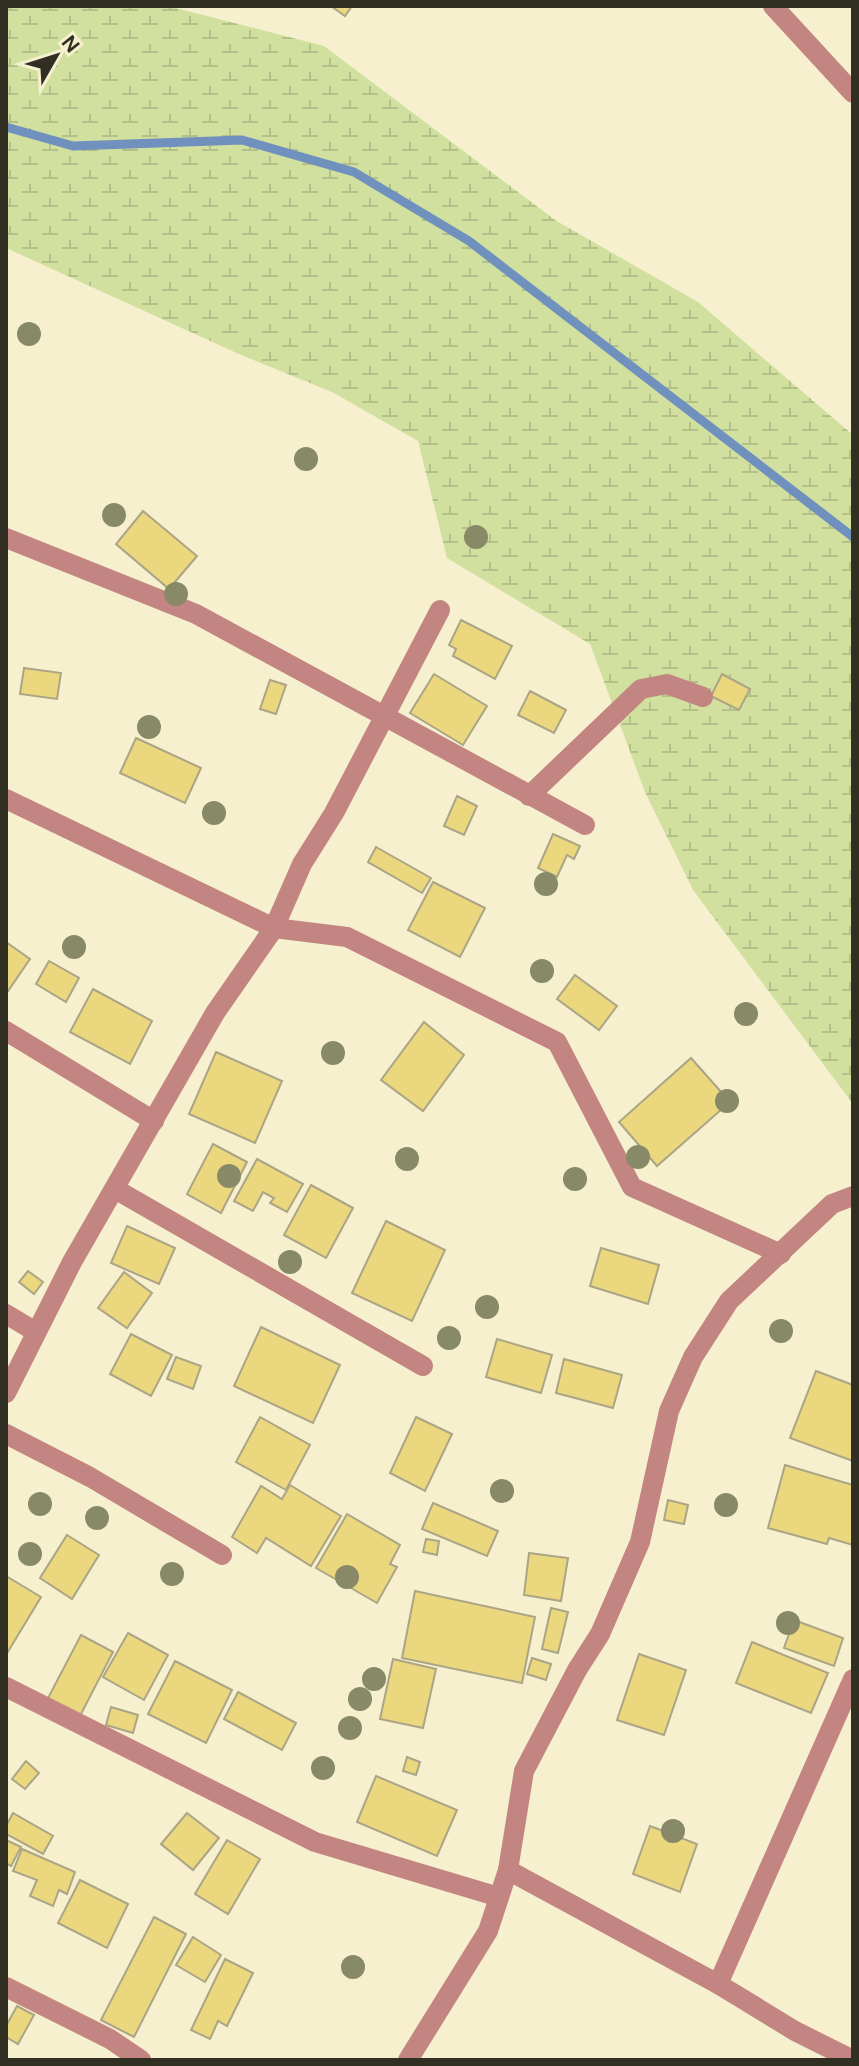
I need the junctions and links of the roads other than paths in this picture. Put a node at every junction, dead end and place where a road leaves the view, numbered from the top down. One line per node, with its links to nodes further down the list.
1 (773, 6): 2 (street)
2 (853, 93)
3 (6, 538): 6 (street)
4 (440, 610): 6 (street)
5 (703, 697): 7 (street)
6 (385, 716): 7 (street); 10 (street)
7 (529, 796): 9 (street)
8 (6, 799): 10 (street)
9 (585, 825)
10 (274, 928): 12 (street); 15 (street)
11 (6, 1031): 12 (street)
12 (154, 1121): 13 (street)
13 (115, 1189): 17 (street); 18 (street)
14 (853, 1196): 15 (street)
15 (781, 1254): 24 (street)
16 (6, 1314): 17 (street)
17 (36, 1332): 19 (street)
18 (423, 1366)
19 (6, 1393)
20 (6, 1434): 21 (street)
21 (222, 1555)
22 (853, 1679): 26 (street)
23 (6, 1687): 25 (street)
24 (508, 1870): 25 (street); 26 (street)
25 (499, 1897): 29 (street)
26 (718, 1984): 30 (street)
27 (6, 1987): 28 (street)
28 (141, 2060)
29 (408, 2060)
30 (853, 2060)

